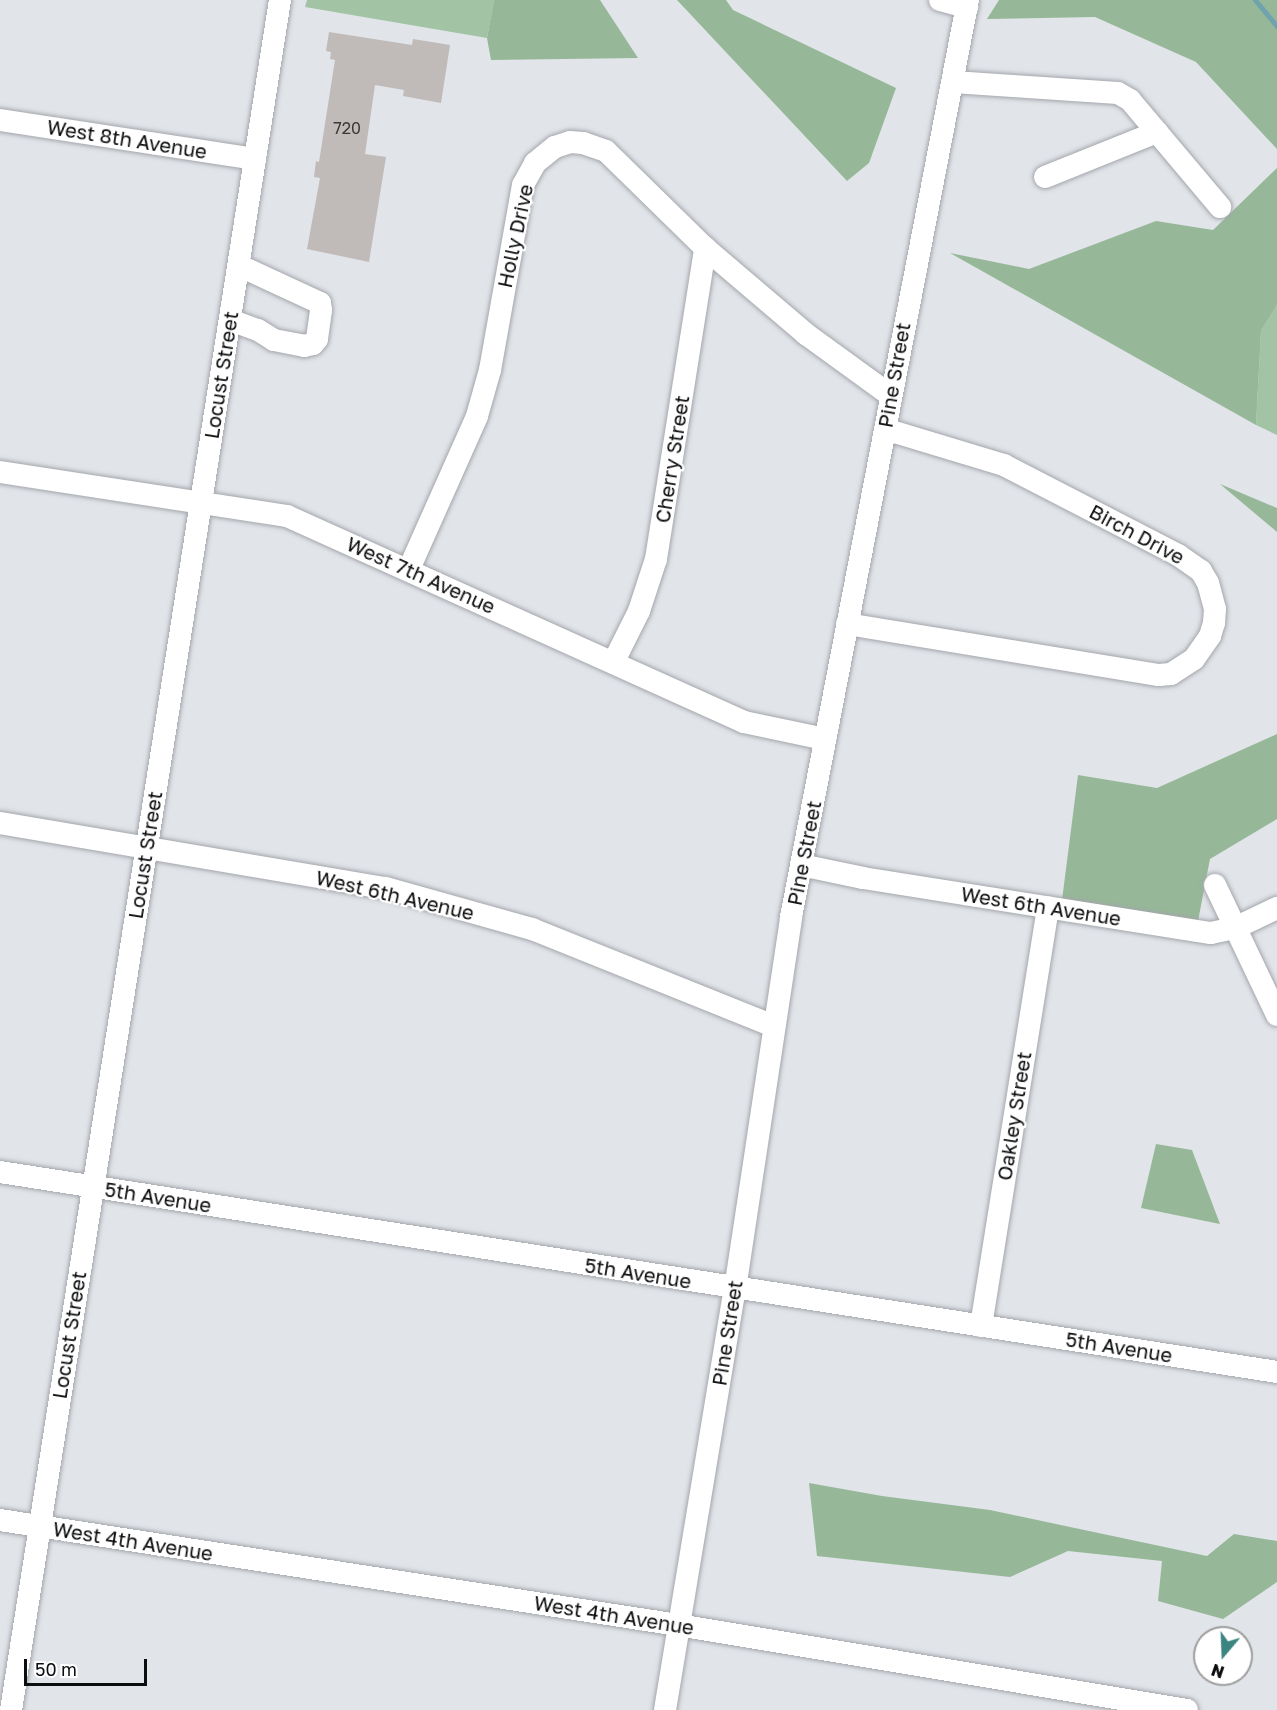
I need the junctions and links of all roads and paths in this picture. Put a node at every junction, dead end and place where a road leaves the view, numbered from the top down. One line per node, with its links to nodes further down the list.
1 (280, 0): 7 (street, Locust Street)
2 (940, 0): 3 (street)
3 (967, 3): 4 (street, Pine Street)
4 (953, 82): 6 (street); 13 (street, Pine Street)
5 (0, 120): 7 (street, West 8th Avenue)
6 (1157, 132): 8 (street); 9 (street)
7 (255, 159): 11 (street, Locust Street)
8 (1045, 177)
9 (1220, 207)
10 (705, 248): 13 (street, Holly Drive); 17 (street, Holly Drive); 19 (street, Cherry Street)
11 (240, 266): 12 (street, Locust Street); 12 (street)
12 (230, 320): 16 (street, Locust Street)
13 (890, 394): 14 (street, Pine Street)
14 (885, 429): 18 (street, Pine Street); 18 (street, Birch Drive)
15 (0, 472): 16 (street, West 7th Avenue)
16 (201, 503): 17 (street, West 7th Avenue); 22 (street, Locust Street)
17 (409, 569): 19 (street, West 7th Avenue)
18 (847, 624): 20 (street, Pine Street)
19 (614, 662): 20 (street, West 7th Avenue)
20 (825, 739): 23 (street, Pine Street)
21 (0, 823): 22 (street, West 6th Avenue)
22 (147, 846): 29 (street, West 6th Avenue); 31 (street, Locust Street)
23 (801, 865): 25 (street, West 6th Avenue); 29 (street, Pine Street)
24 (1215, 885): 27 (street)
25 (1048, 907): 27 (street, West 6th Avenue); 33 (street, Oakley Street)
26 (1277, 908): 27 (street, West 6th Avenue)
27 (1235, 928): 28 (street)
28 (1277, 1015)
29 (773, 1026): 32 (street, Pine Street)
30 (0, 1172): 31 (street, 5th Avenue)
31 (93, 1187): 32 (street, 5th Avenue); 36 (street, Locust Street)
32 (735, 1288): 33 (street, 5th Avenue); 37 (street, Pine Street)
33 (981, 1326): 34 (street, 5th Avenue)
34 (1277, 1372)
35 (0, 1520): 36 (street, West 4th Avenue)
36 (39, 1526): 37 (street, West 4th Avenue); 39 (street, Locust Street)
37 (678, 1625): 40 (street, Pine Street); 41 (street, West 4th Avenue)
38 (0, 1709): 39 (street)
39 (9, 1710)
40 (665, 1710)
41 (1187, 1710)

